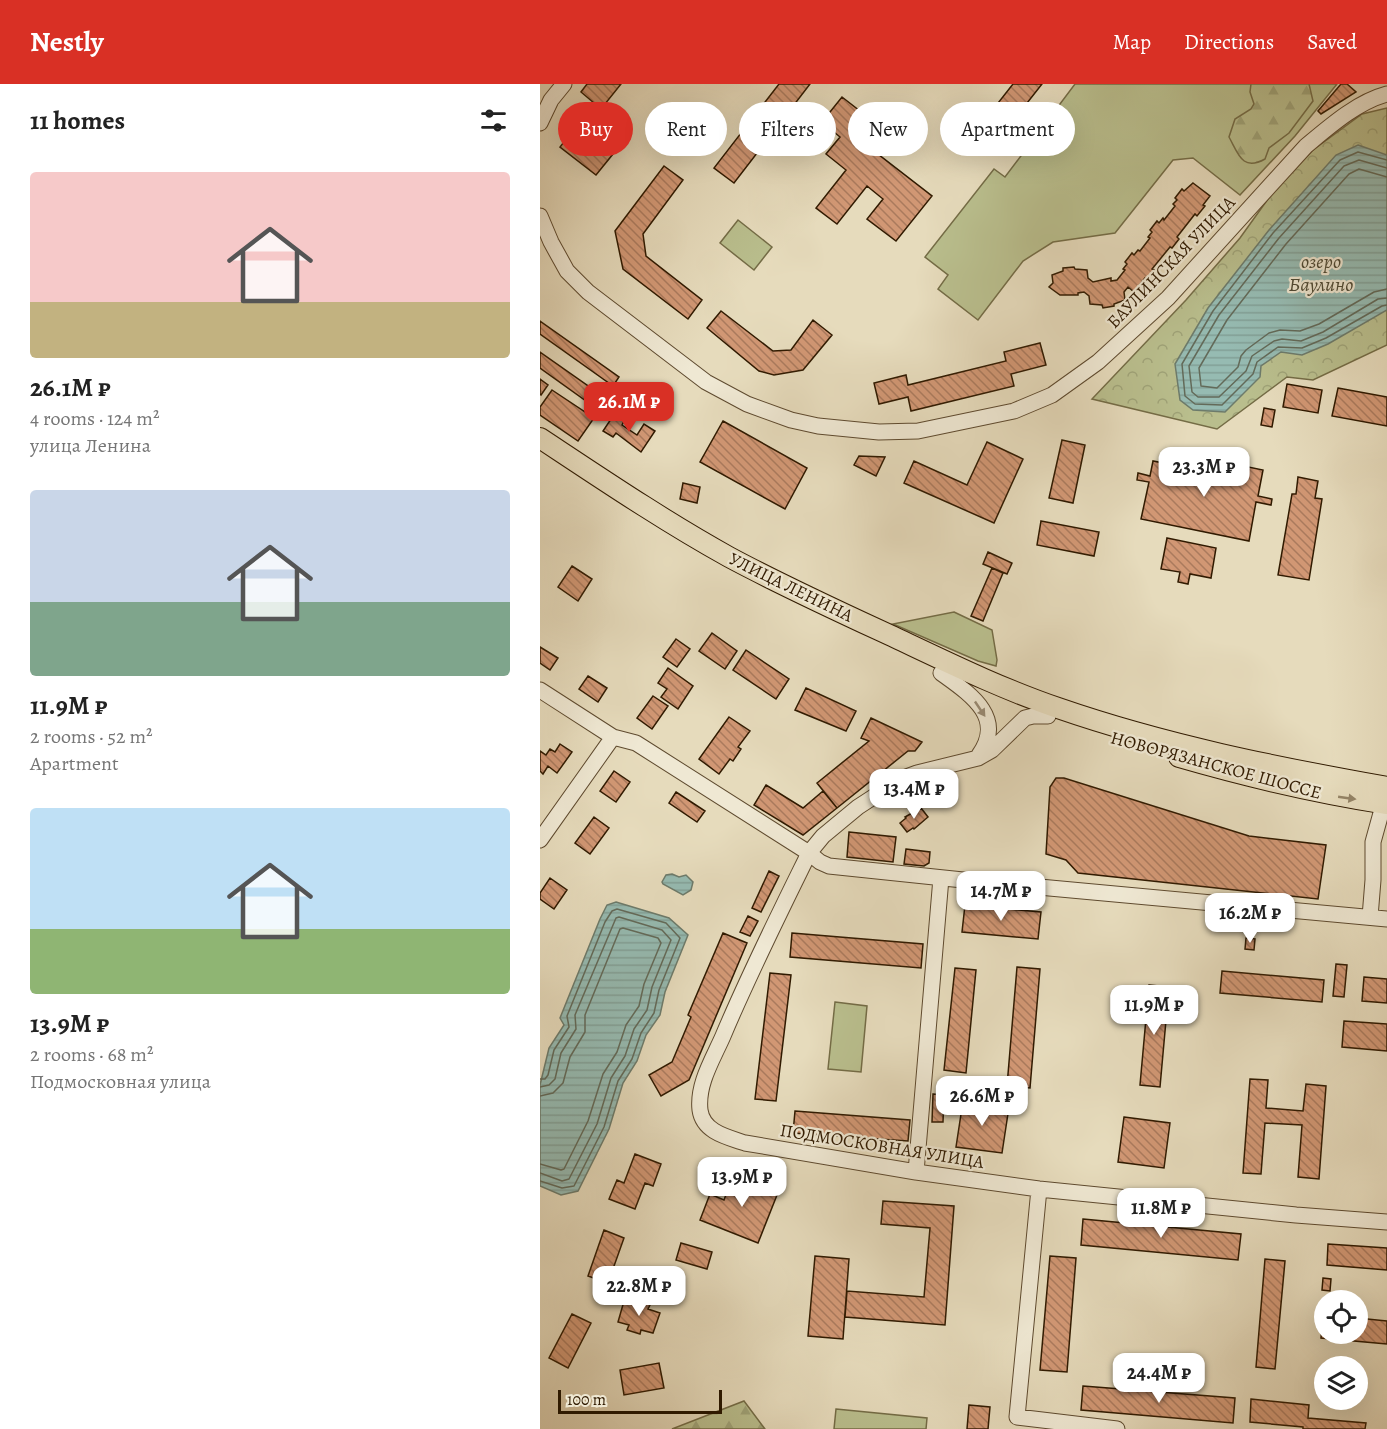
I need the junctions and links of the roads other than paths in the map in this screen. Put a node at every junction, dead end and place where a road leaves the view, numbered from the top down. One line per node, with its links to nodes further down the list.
1 (564, 84): 3 (street)
2 (1387, 94): 4 (street, БАУЛИНСКАЯ УЛИЦА)
3 (540, 123)
4 (540, 216)
5 (540, 438): 9 (main road, УЛИЦА ЛЕНИНА)
6 (540, 454): 7 (main road, УЛИЦА ЛЕНИНА)
7 (941, 673): 9 (main road, УЛИЦА ЛЕНИНА); 11 (street, one-way to 11)
8 (540, 690): 10 (street)
9 (1052, 712): 11 (street); 12 (main road, НОВОРЯЗАНСКОЕ ШОССЕ)
10 (613, 737): 13 (street); 14 (street)
11 (978, 758): 14 (street, ПОДМОСКОВНАЯ УЛИЦА)
12 (1386, 796): 16 (street)
13 (540, 840)
14 (809, 853): 15 (street); 18 (street, ПОДМОСКОВНАЯ УЛИЦА)
15 (942, 878): 16 (street); 18 (street)
16 (1370, 917): 17 (street)
17 (1387, 919)
18 (916, 1172): 19 (street, ПОДМОСКОВНАЯ УЛИЦА)
19 (1039, 1189): 20 (street, ПОДМОСКОВНАЯ УЛИЦА); 21 (street)
20 (1387, 1222)
21 (1117, 1429)

